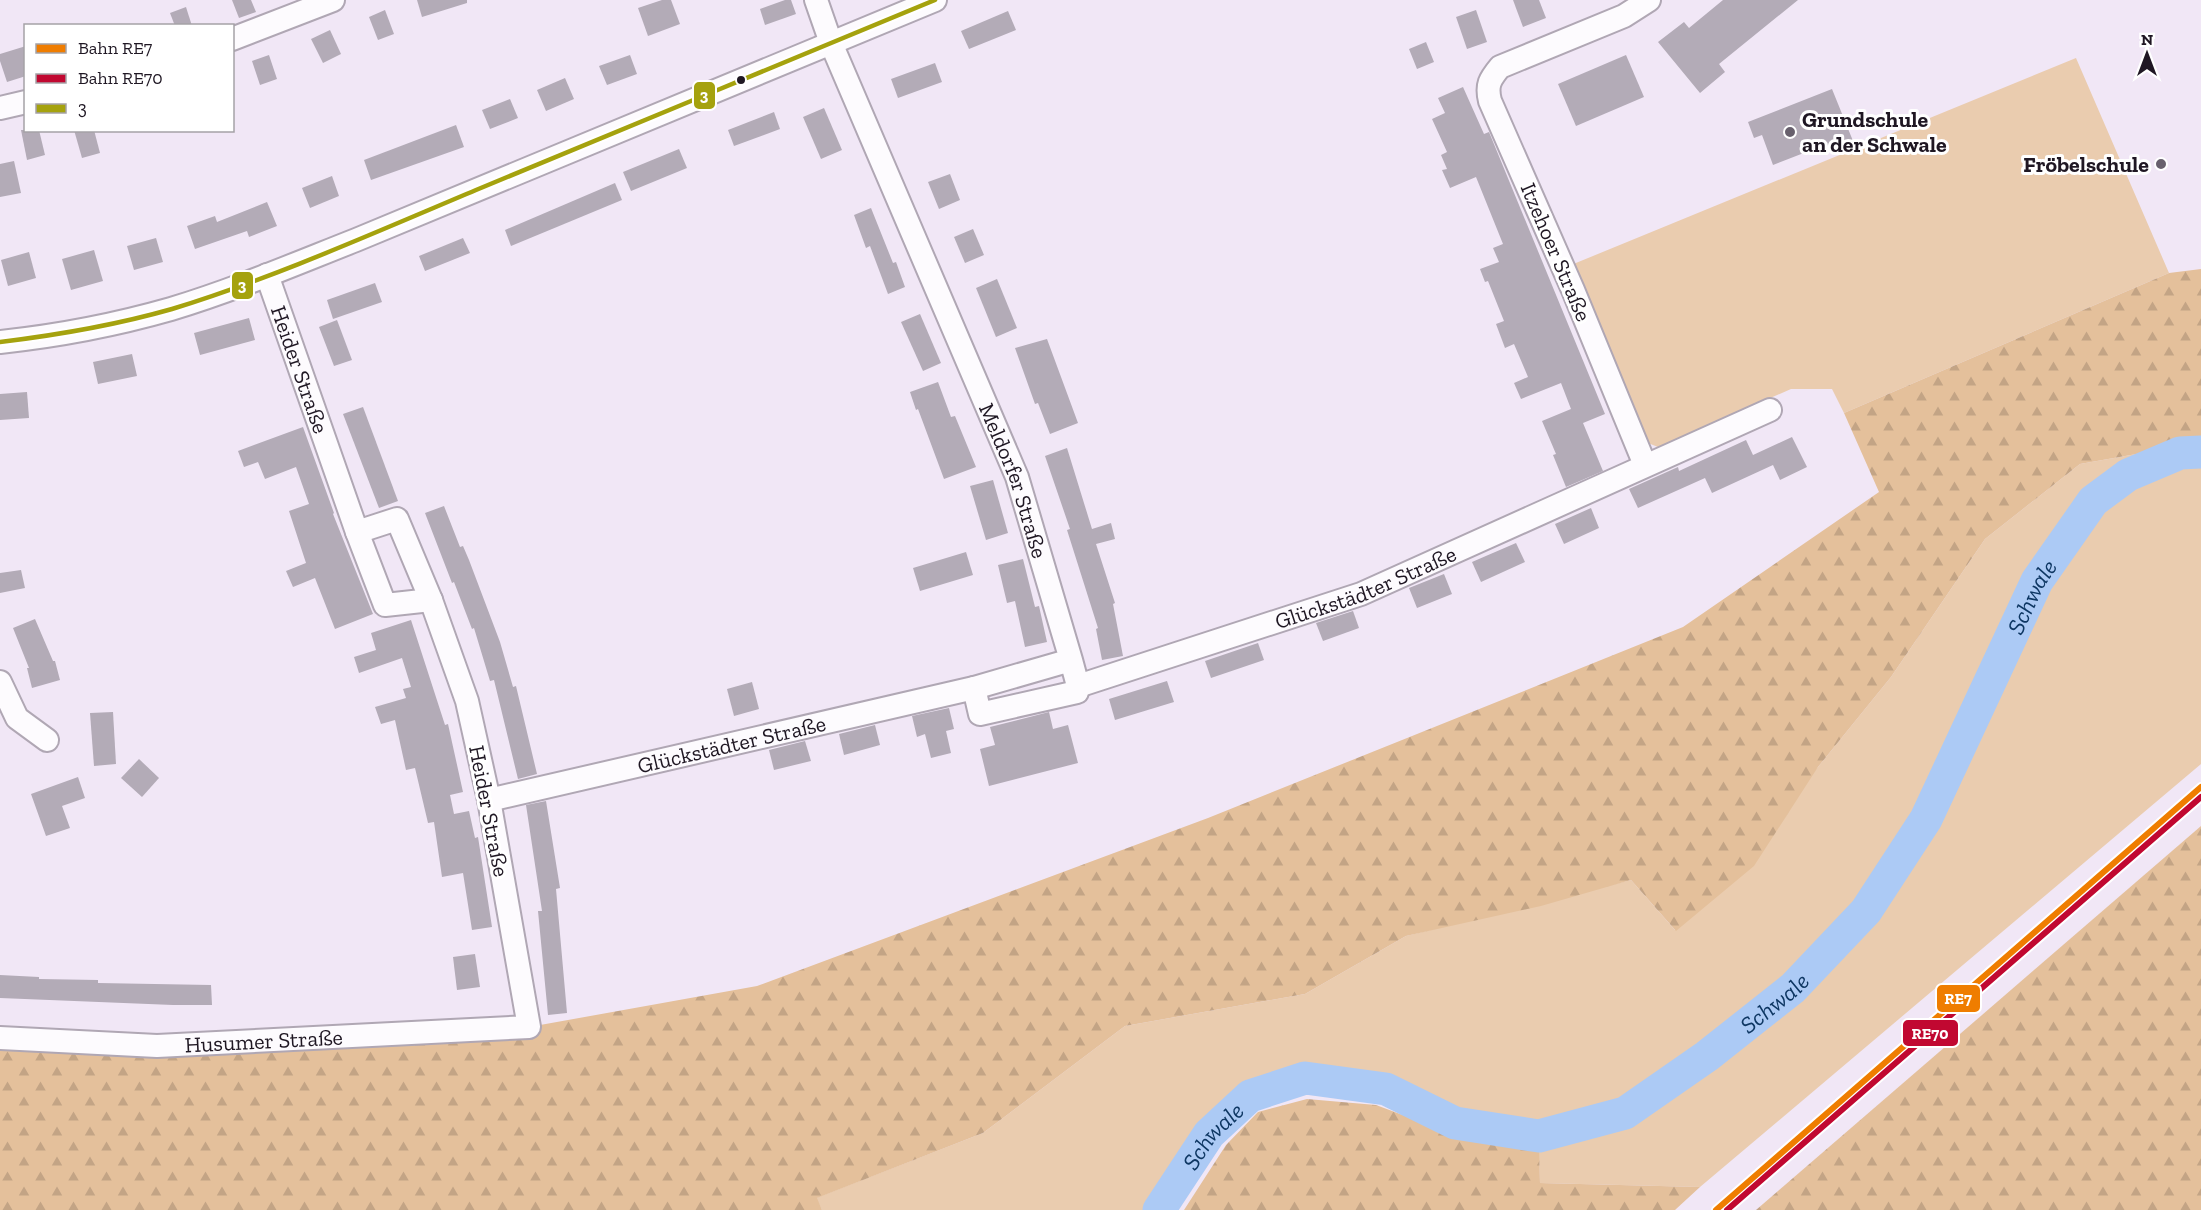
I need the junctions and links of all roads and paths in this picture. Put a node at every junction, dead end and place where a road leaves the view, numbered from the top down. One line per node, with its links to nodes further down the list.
1 (333, 0): 5 (street)
2 (816, 0): 6 (street, Meldorfer Straße)
3 (935, 0): 6 (street)
4 (1649, 0): 12 (street, Itzehoer Straße)
5 (234, 38)
6 (831, 43): 9 (street); 15 (street, Meldorfer Straße)
7 (24, 102): 8 (street)
8 (0, 108)
9 (267, 275): 10 (street); 13 (street, Heider Straße)
10 (0, 342)
11 (1770, 410): 12 (street)
12 (1645, 465): 17 (street, Glückstädter Straße)
13 (357, 532): 14 (street, Heider Straße); 14 (street, Heider Straße)
14 (431, 600): 20 (street, Heider Straße)
15 (1071, 660): 17 (street); 18 (street, Glückstädter Straße)
16 (0, 682): 19 (street)
17 (1078, 686): 18 (street, Glückstädter Straße)
18 (974, 688): 20 (street, Glückstädter Straße)
19 (47, 741)
20 (489, 800): 21 (street, Heider Straße)
21 (529, 1028): 22 (street, Husumer Straße)
22 (0, 1038)

